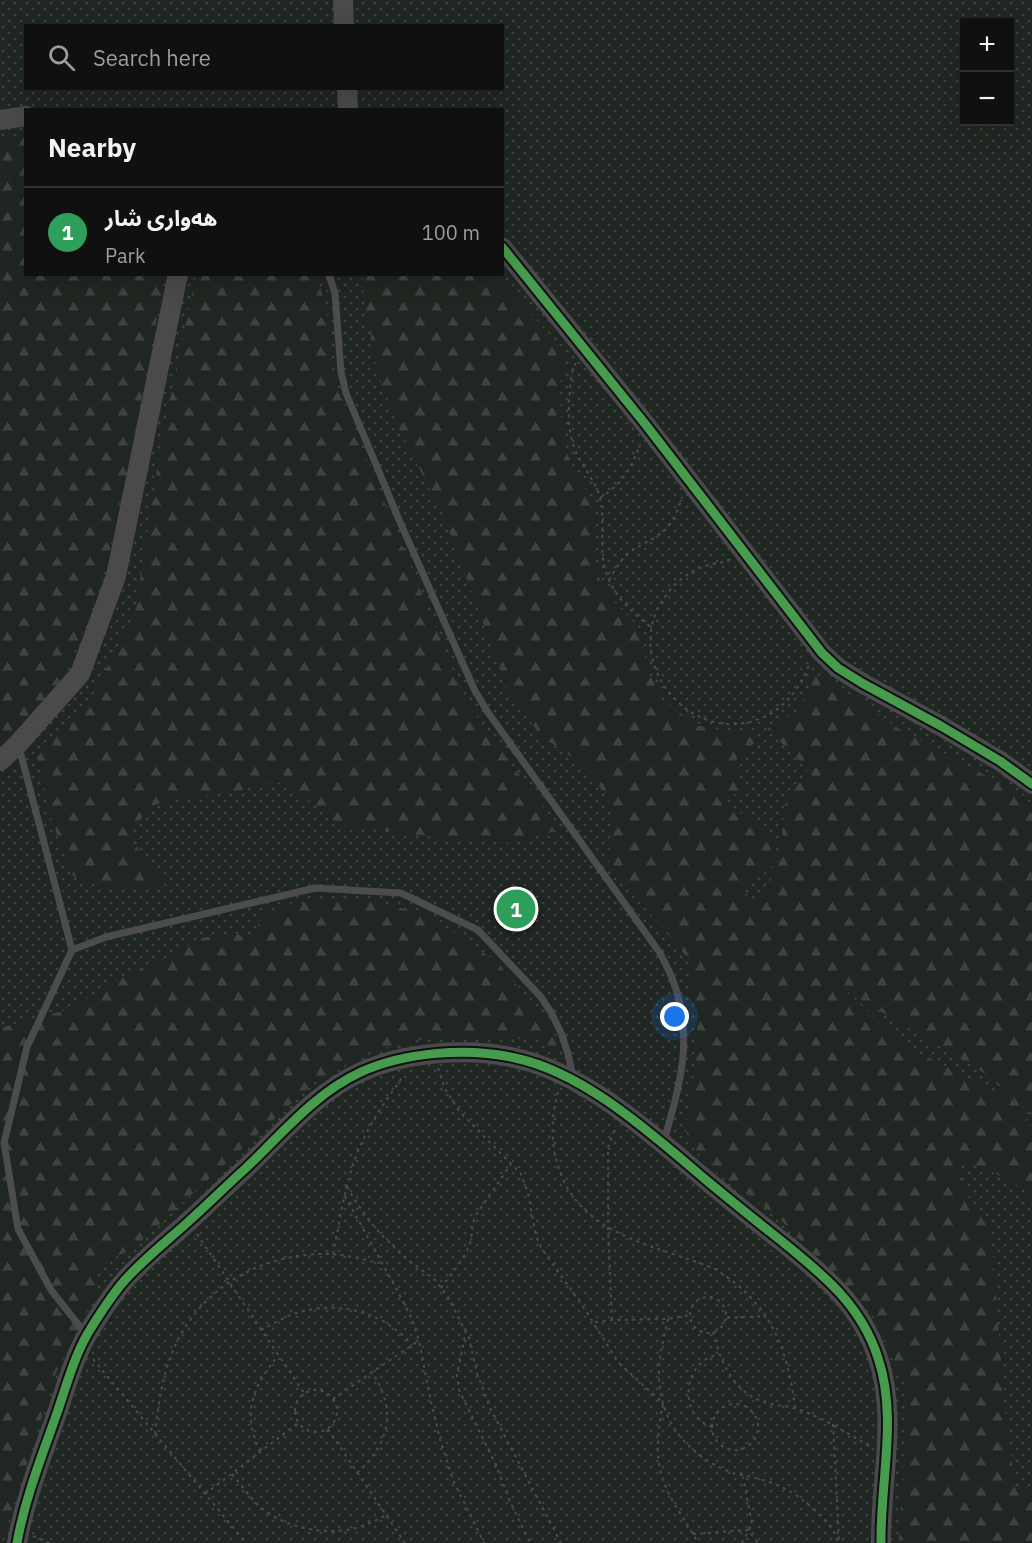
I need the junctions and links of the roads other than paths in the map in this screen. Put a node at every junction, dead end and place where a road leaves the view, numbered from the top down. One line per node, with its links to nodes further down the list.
1 (343, 0): 2 (street)
2 (344, 24)
3 (347, 90): 4 (street)
4 (348, 108)
5 (24, 116): 6 (street)
6 (0, 120)
7 (504, 249): 12 (street)
8 (178, 276): 10 (street)
9 (330, 276): 15 (lane)
10 (18, 744): 11 (street); 13 (lane)
11 (0, 761)
12 (1032, 784)
13 (72, 951): 14 (lane); 16 (lane)
14 (569, 1077): 15 (street); 16 (street)
15 (663, 1144): 18 (street)
16 (84, 1340): 17 (street)
17 (17, 1543)
18 (881, 1543)

